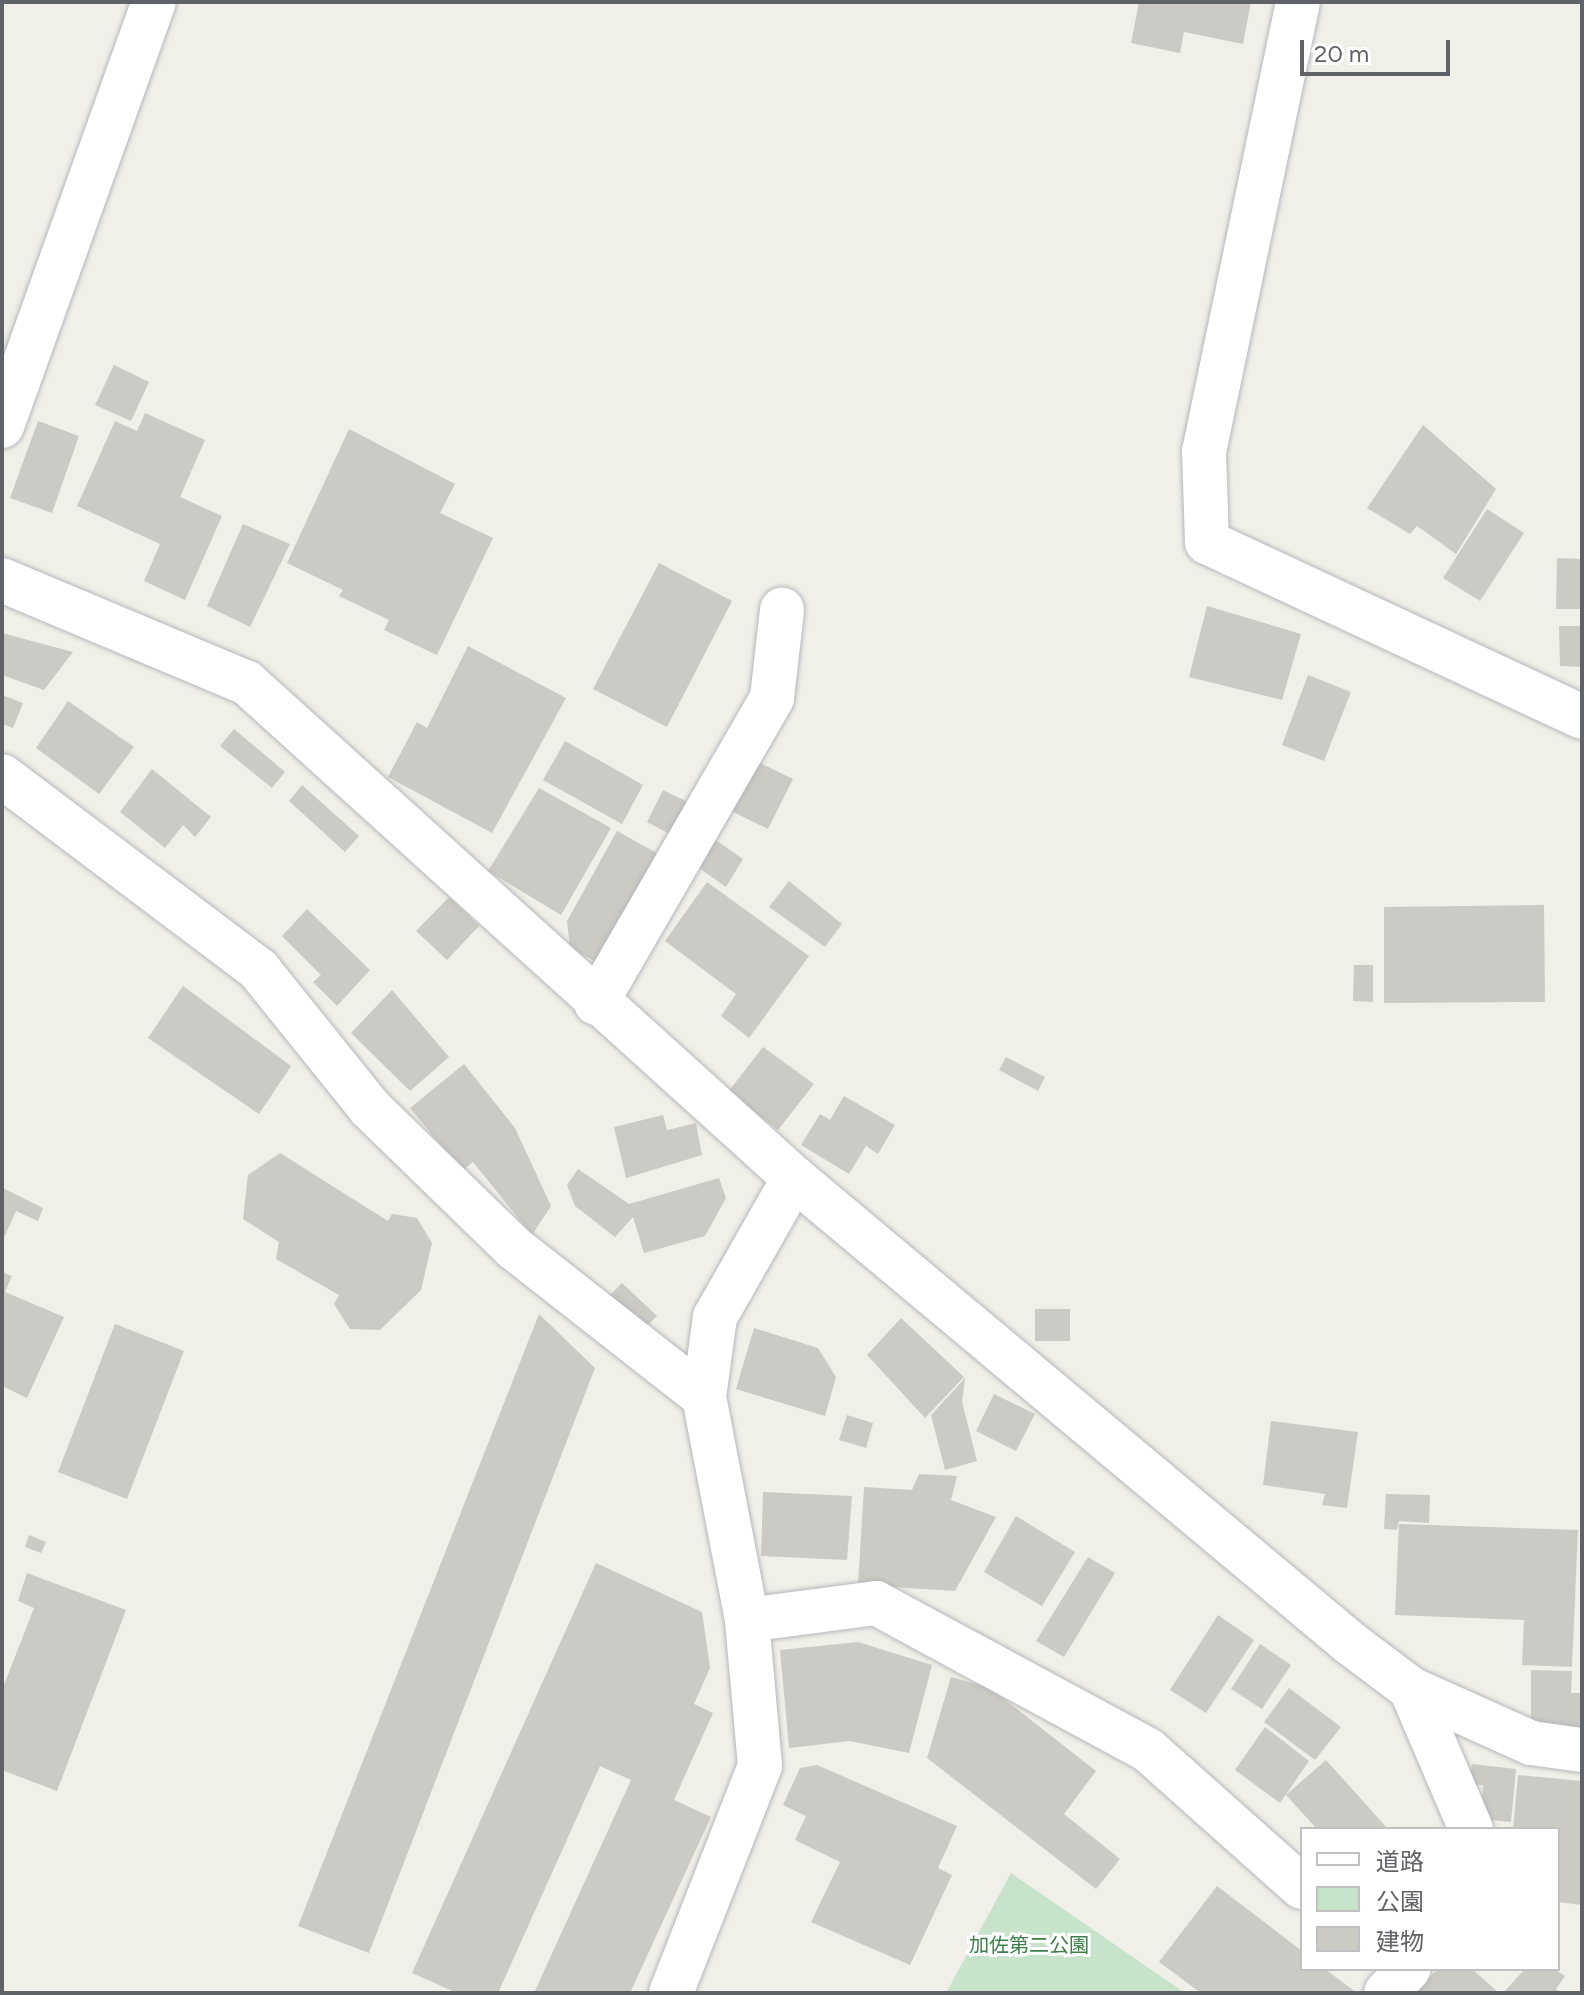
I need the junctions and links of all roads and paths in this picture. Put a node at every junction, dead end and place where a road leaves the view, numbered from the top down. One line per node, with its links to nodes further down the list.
1 (154, 2): 3 (street)
2 (1298, 2): 6 (street)
3 (2, 426)
4 (2, 580): 8 (street)
5 (782, 610): 8 (street)
6 (1582, 717)
7 (2, 776): 10 (street)
8 (596, 1003): 9 (street)
9 (794, 1178): 10 (street); 12 (street)
10 (704, 1397): 11 (street)
11 (747, 1620): 15 (street); 16 (street)
12 (1411, 1689): 13 (street); 14 (street)
13 (1582, 1750)
14 (1470, 1827)
15 (1300, 1885)
16 (671, 1993)

